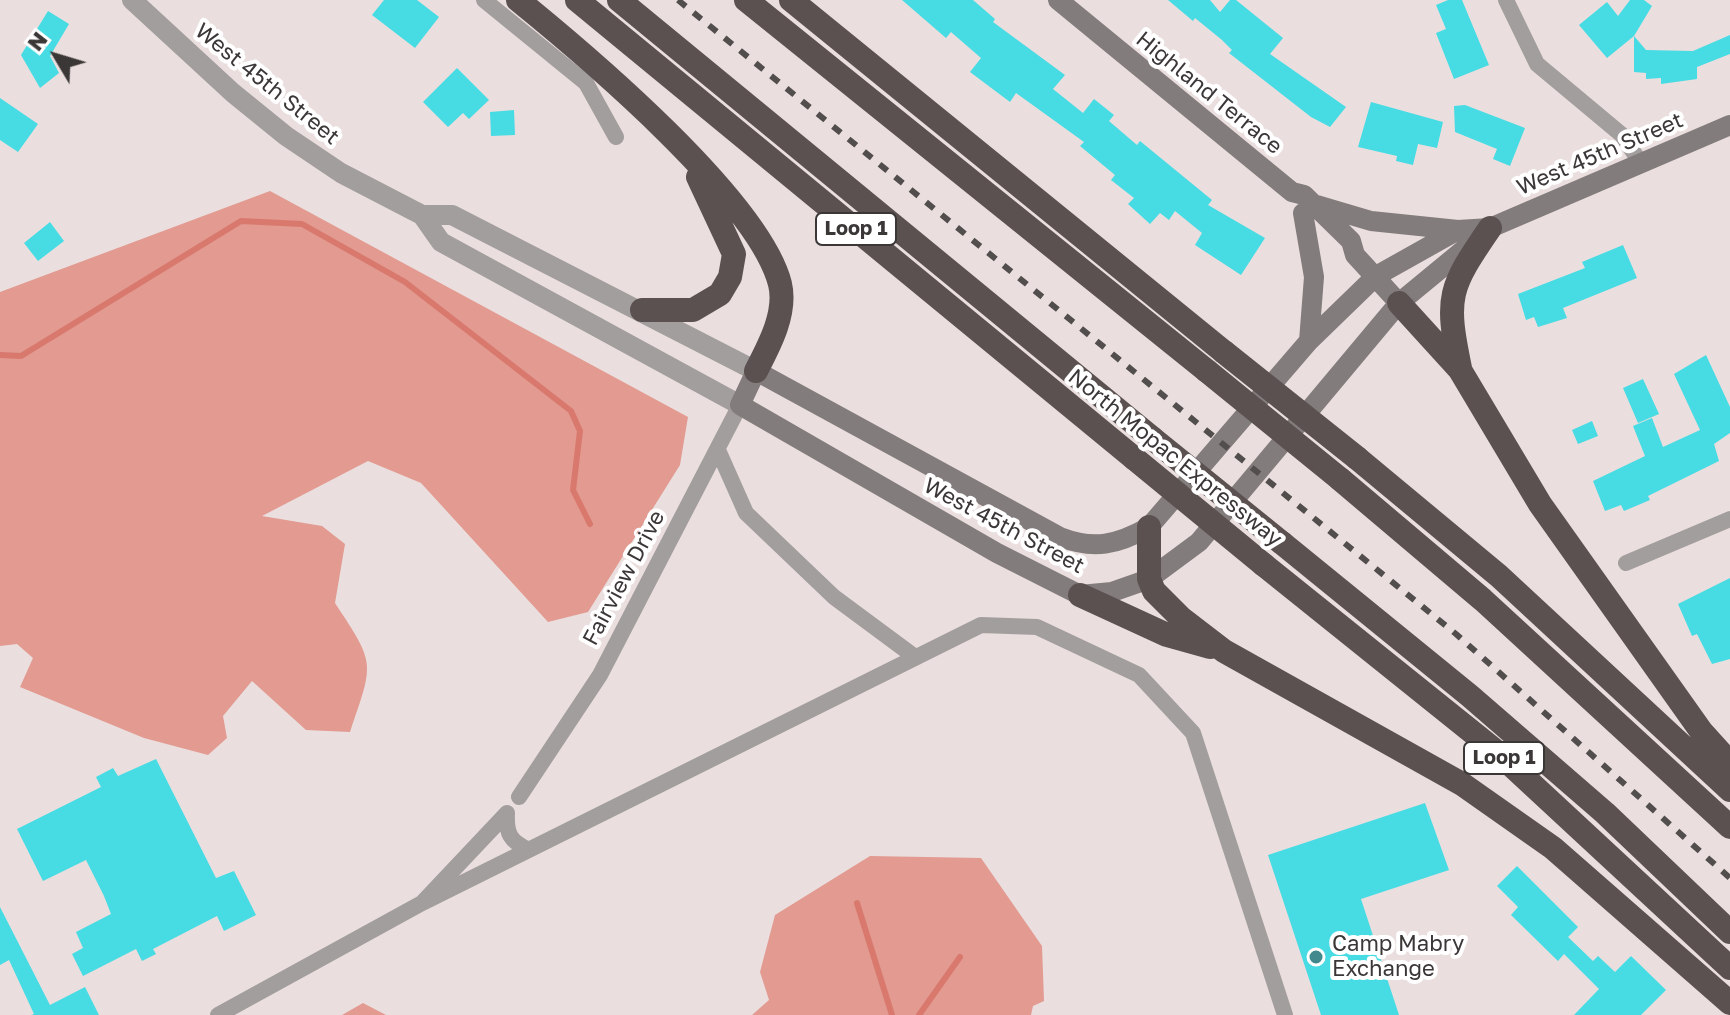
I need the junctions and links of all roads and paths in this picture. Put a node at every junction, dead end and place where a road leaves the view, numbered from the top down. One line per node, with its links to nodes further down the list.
1 (132, 0): 15 (street, West 45th Street)
2 (484, 0): 11 (street)
3 (518, 0): 12 (highway)
4 (577, 0): 40 (highway, North Mopac Expressway / Loop 1, bridge)
5 (619, 0): 39 (highway, bridge)
6 (746, 0): 36 (highway, bridge)
7 (791, 0): 34 (highway, bridge)
8 (1058, 0): 14 (main road, Highland Terrace)
9 (1506, 0): 13 (street)
10 (1730, 125): 13 (main road, West 45th Street)
11 (616, 137)
12 (691, 160): 20 (highway); 23 (highway)
13 (1640, 162): 16 (main road, West 45th Street)
14 (1307, 208): 17 (main road); 18 (main road, Highland Terrace); 21 (main road)
15 (422, 215): 20 (street, West 45th Street); 24 (street, West 45th Street)
16 (1490, 228): 17 (main road, West 45th Street); 19 (main road, West 45th Street); 22 (highway)
17 (1458, 230): 18 (main road, West 45th Street)
18 (1376, 276): 19 (main road, Highland Terrace); 21 (main road, West 45th Street)
19 (1399, 303): 22 (highway); 29 (main road, West 45th Street)
20 (642, 310): 23 (street, West 45th Street)
21 (1309, 341): 27 (main road, West 45th Street)
22 (1460, 370): 33 (highway)
23 (756, 371): 24 (main road, Fairview Drive); 27 (main road, West 45th Street)
24 (740, 405): 25 (street, Fairview Drive); 30 (main road, West 45th Street)
25 (718, 450): 32 (street); 35 (street, Fairview Drive)
26 (1730, 519): 28 (street)
27 (1149, 527): 29 (highway)
28 (1626, 563)
29 (1149, 579): 30 (main road, West 45th Street); 31 (highway)
30 (1080, 595): 31 (highway)
31 (1224, 651): 41 (highway)
32 (915, 657): 37 (street); 43 (street)
33 (1730, 763)
34 (1730, 790)
35 (519, 797)
36 (1730, 827)
37 (529, 850): 38 (street); 38 (street)
38 (422, 903): 42 (street)
39 (1730, 932)
40 (1730, 968)
41 (1730, 1003)
42 (226, 1013)
43 (1285, 1015)

